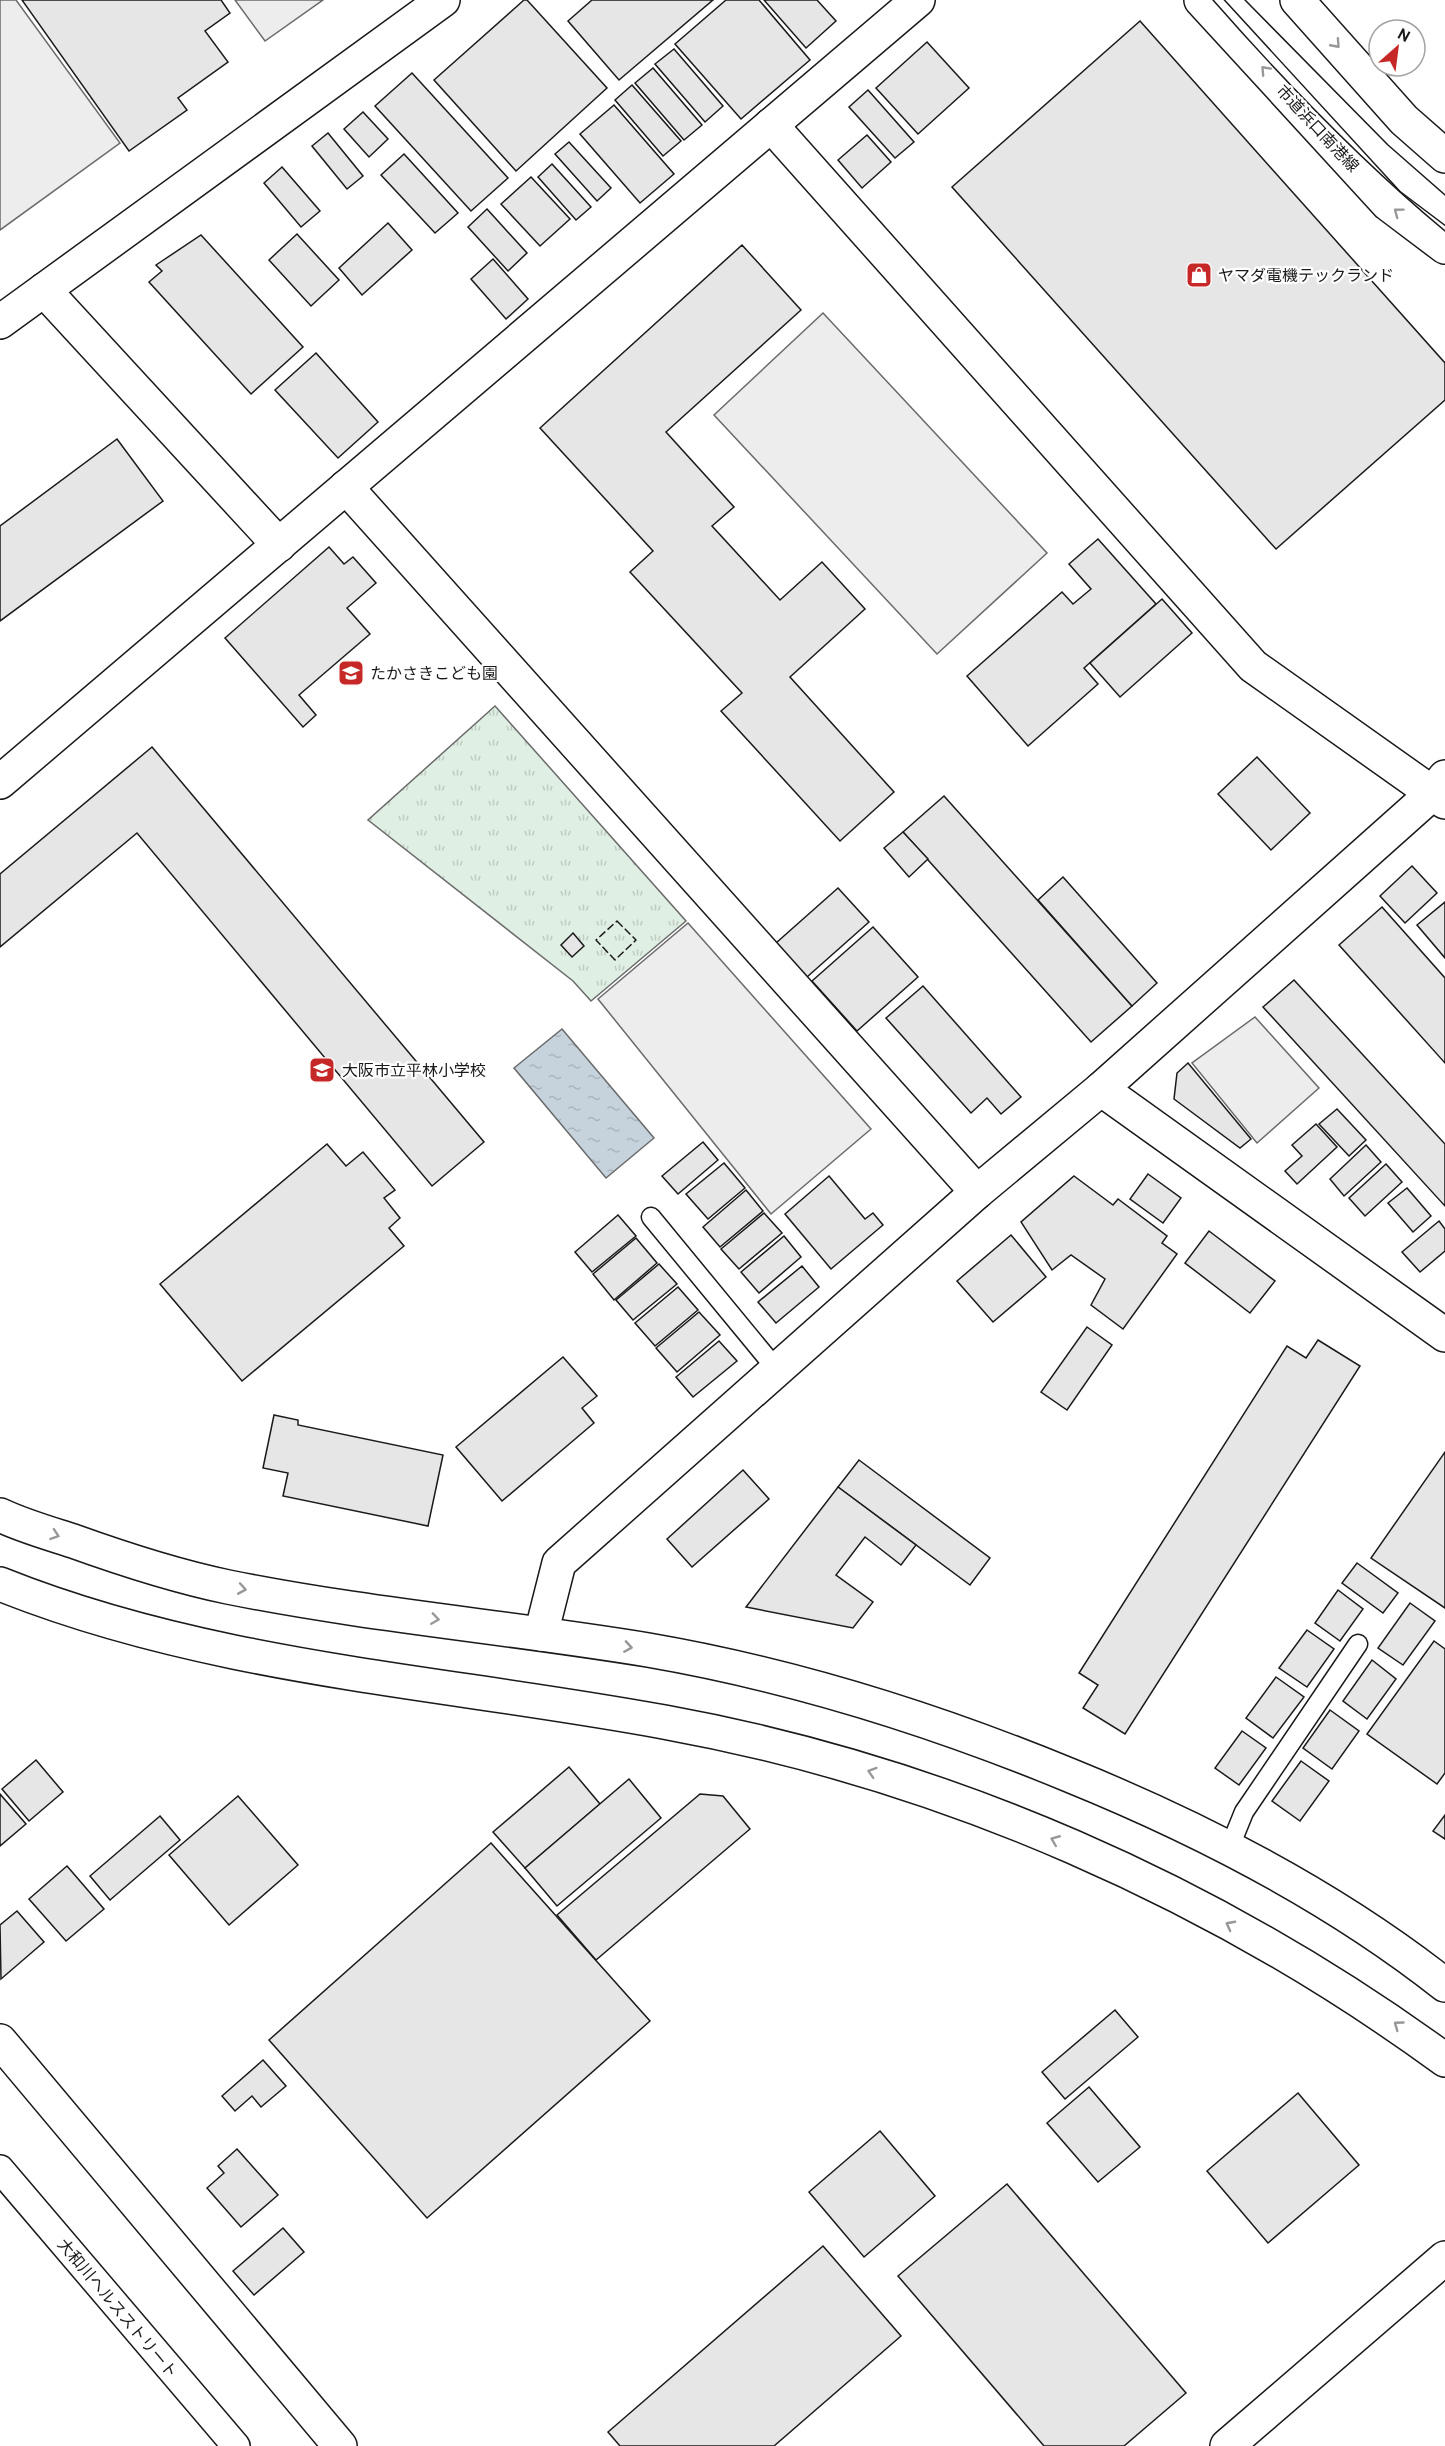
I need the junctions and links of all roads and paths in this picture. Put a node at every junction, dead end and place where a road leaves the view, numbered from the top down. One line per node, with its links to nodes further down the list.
1 (443, 0): 8 (street)
2 (918, 0): 5 (street)
3 (1200, 0): 7 (street, 市道浜口南港線, one-way to 3)
4 (1297, 0): 6 (street, one-way to 6)
5 (771, 125): 10 (street); 13 (street)
6 (1445, 156)
7 (1445, 247)
8 (44, 290): 9 (street); 11 (street)
9 (0, 322)
10 (346, 488): 11 (street); 15 (street)
11 (279, 544): 12 (street)
12 (0, 782)
13 (1441, 791): 14 (street)
14 (1101, 1089): 15 (street); 17 (street)
15 (977, 1192): 18 (street)
16 (651, 1216): 18 (lane)
17 (1445, 1335)
18 (777, 1370): 21 (street)
19 (0, 1515): 21 (street, one-way to 21)
20 (0, 1584): 26 (street, one-way to 20)
21 (541, 1634): 23 (street, one-way to 23)
22 (1358, 1644): 23 (lane)
23 (1229, 1849): 24 (street)
24 (1445, 1986)
25 (0, 2041): 30 (street)
26 (1445, 2060)
27 (0, 2169): 29 (street, 大和川ヘルスストリート)
28 (1445, 2258): 31 (street)
29 (236, 2446)
30 (340, 2446)
31 (1227, 2446)

